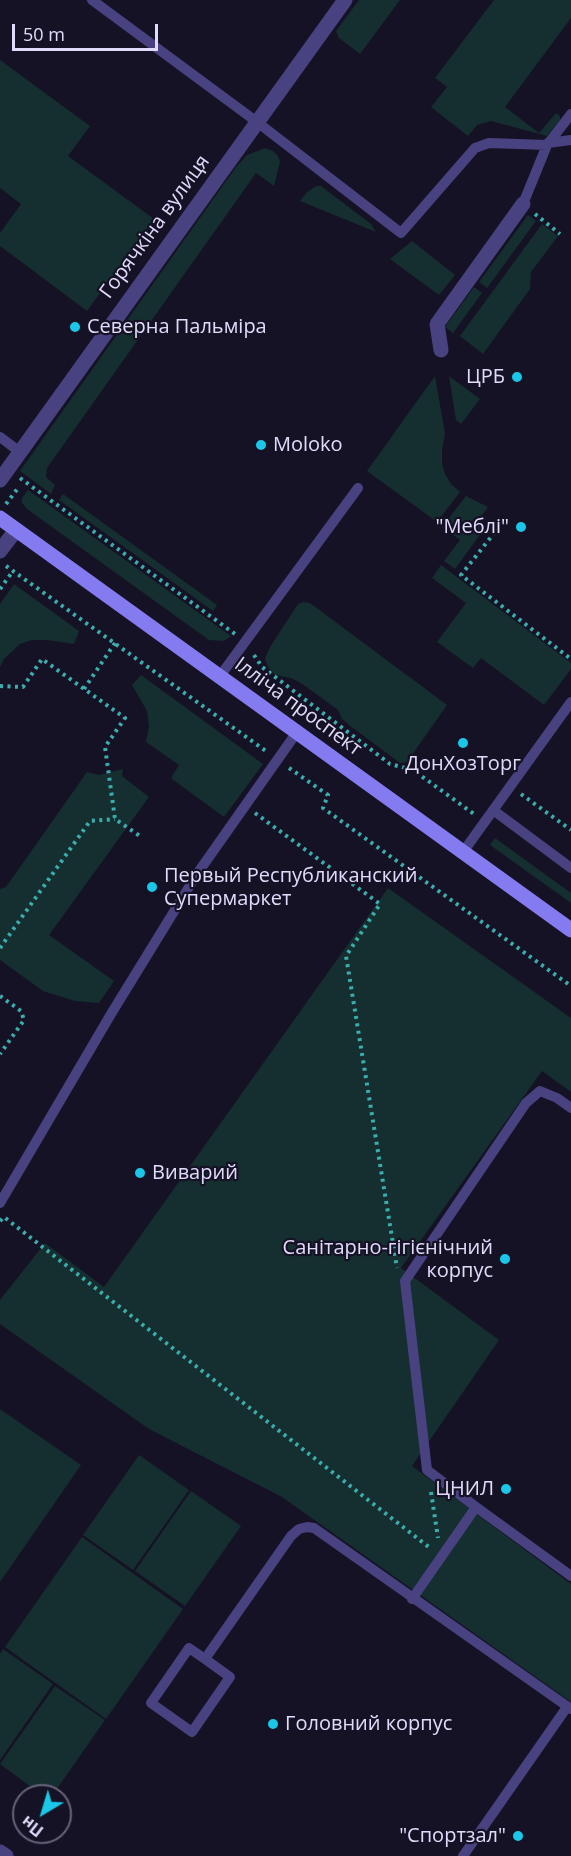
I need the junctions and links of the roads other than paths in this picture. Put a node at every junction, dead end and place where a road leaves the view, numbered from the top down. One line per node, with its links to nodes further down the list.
1 (93, 0): 4 (lane)
2 (345, 0): 4 (street, Горячкіна вулиця)
3 (571, 114): 6 (lane)
4 (257, 122): 6 (lane); 10 (street, Горячкіна вулиця)
5 (571, 140): 6 (lane)
6 (548, 144): 7 (lane)
7 (523, 204): 8 (street)
8 (441, 350)
9 (0, 437): 10 (lane)
10 (20, 452): 11 (street, Горячкіна вулиця)
11 (4, 475)
12 (358, 488): 16 (lane)
13 (0, 518): 14 (main road, Ілліча проспект)
14 (16, 530): 15 (street); 16 (main road, Ілліча проспект)
15 (0, 551)
16 (220, 676): 18 (main road, Ілліча проспект)
17 (571, 702): 19 (lane)
18 (297, 732): 20 (main road, Ілліча проспект); 24 (lane)
19 (493, 810): 20 (lane); 21 (lane)
20 (463, 852): 22 (main road, Ілліча проспект)
21 (571, 868)
22 (571, 930)
23 (571, 1108): 25 (lane)
24 (0, 1203)
25 (476, 1507): 26 (lane); 27 (lane)
26 (571, 1576)
27 (412, 1599): 28 (lane); 29 (lane)
28 (205, 1659): 28 (lane)
29 (569, 1708): 32 (lane)
30 (0, 1852): 31 (street)
31 (6, 1856)
32 (463, 1856)

